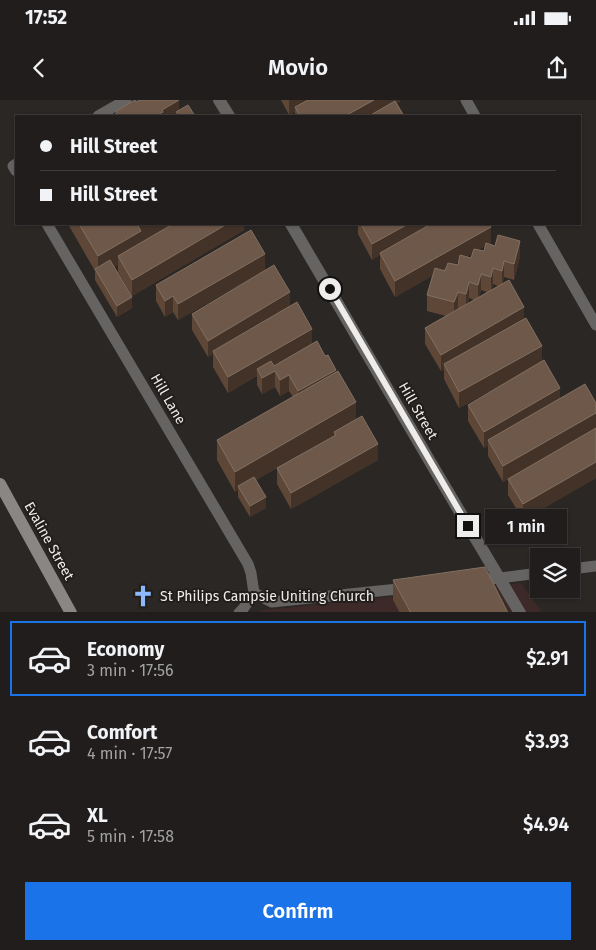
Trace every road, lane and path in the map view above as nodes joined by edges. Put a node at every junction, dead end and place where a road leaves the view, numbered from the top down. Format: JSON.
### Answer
{"nodes":[{"id":1,"x":126,"y":100,"type":"edge"},
{"id":2,"x":220,"y":100,"type":"edge"},
{"id":3,"x":466,"y":100,"type":"edge"},
{"id":4,"x":100,"y":115,"type":"edge"},
{"id":5,"x":228,"y":115,"type":"edge"},
{"id":6,"x":474,"y":115,"type":"edge"},
{"id":7,"x":48,"y":225,"type":"edge"},
{"id":8,"x":293,"y":225,"type":"edge"},
{"id":9,"x":539,"y":225,"type":"edge"},
{"id":10,"x":596,"y":324,"type":"edge"},
{"id":11,"x":0,"y":484,"type":"edge"},
{"id":12,"x":596,"y":566,"type":"edge"},
{"id":13,"x":580,"y":568,"type":"edge"},
{"id":14,"x":530,"y":574,"type":"edge"},
{"id":15,"x":499,"y":578,"type":"junction"},
{"id":16,"x":470,"y":582,"type":"edge"},
{"id":17,"x":420,"y":586,"type":"edge"},
{"id":18,"x":254,"y":593,"type":"junction"},
{"id":19,"x":71,"y":612,"type":"edge"},
{"id":20,"x":239,"y":612,"type":"edge"},
{"id":21,"x":520,"y":612,"type":"edge"}],
"edges":[{"from":1,"to":4,"type":"lane"},
{"from":2,"to":5,"type":"street"},
{"from":3,"to":6,"type":"lane"},
{"from":7,"to":18,"type":"lane","name":"Hill Lane"},
{"from":8,"to":15,"type":"street","name":"Hill Street"},
{"from":9,"to":10,"type":"lane"},
{"from":11,"to":19,"type":"street","name":"Evaline Street"},
{"from":12,"to":13,"type":"lane"},
{"from":14,"to":15,"type":"lane"},
{"from":15,"to":16,"type":"lane"},
{"from":15,"to":21,"type":"street","name":"Hill Street"},
{"from":17,"to":18,"type":"lane"},
{"from":18,"to":20,"type":"lane"}]}
